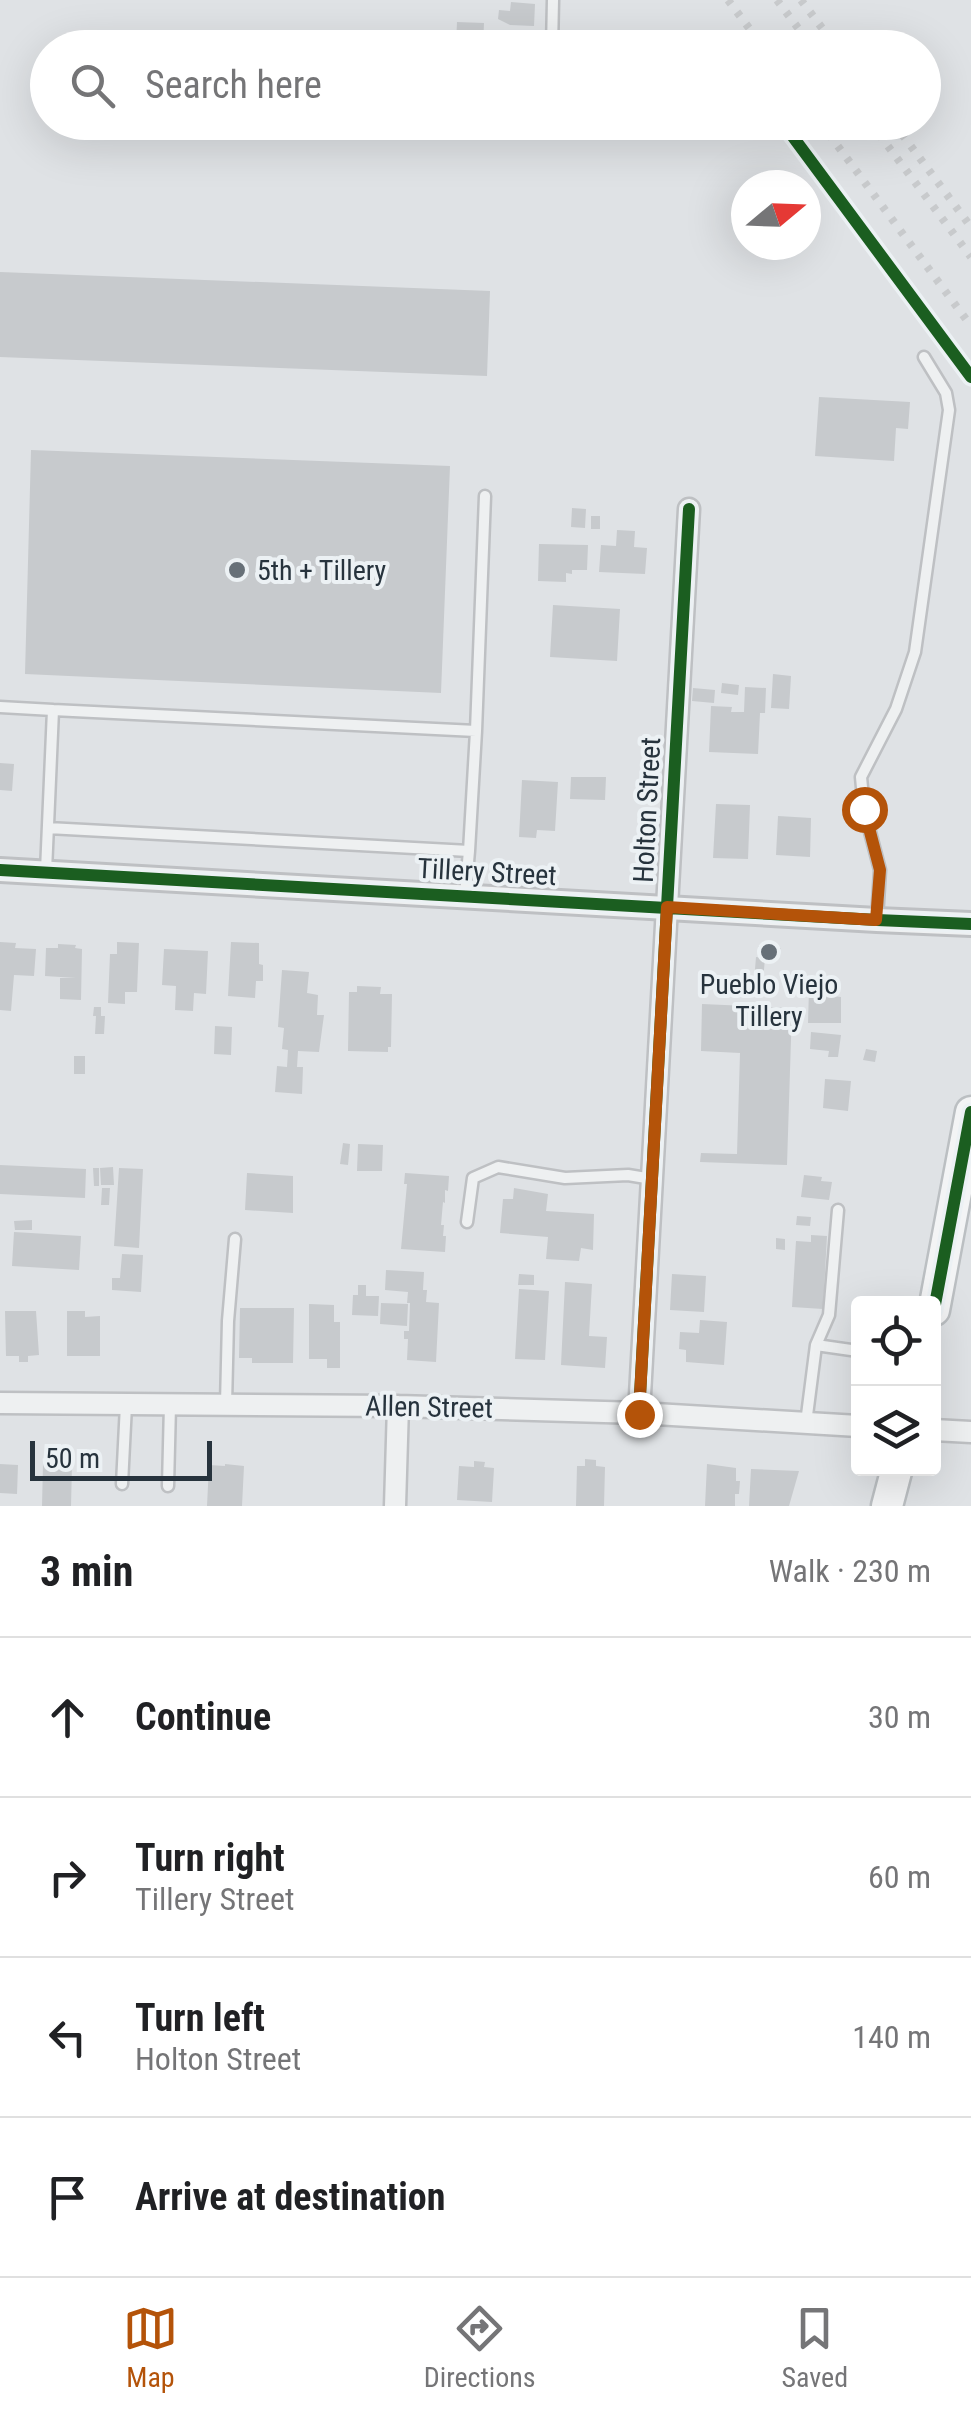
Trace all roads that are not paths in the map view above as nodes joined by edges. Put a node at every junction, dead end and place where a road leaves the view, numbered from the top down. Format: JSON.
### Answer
{"nodes":[{"id":1,"x":553,"y":0,"type":"edge"},
{"id":2,"x":552,"y":30,"type":"edge"},
{"id":3,"x":924,"y":357,"type":"dead end"},
{"id":4,"x":485,"y":496,"type":"dead end"},
{"id":5,"x":689,"y":509,"type":"dead end"},
{"id":6,"x":0,"y":707,"type":"edge"},
{"id":7,"x":53,"y":710,"type":"junction"},
{"id":8,"x":476,"y":731,"type":"junction"},
{"id":9,"x":48,"y":828,"type":"junction"},
{"id":10,"x":469,"y":851,"type":"junction"},
{"id":11,"x":0,"y":870,"type":"edge"},
{"id":12,"x":46,"y":872,"type":"junction"},
{"id":13,"x":465,"y":896,"type":"junction"},
{"id":14,"x":667,"y":907,"type":"junction"},
{"id":15,"x":876,"y":920,"type":"junction"},
{"id":16,"x":971,"y":924,"type":"edge"},
{"id":17,"x":971,"y":1112,"type":"edge"},
{"id":18,"x":652,"y":1178,"type":"junction"},
{"id":19,"x":838,"y":1210,"type":"dead end"},
{"id":20,"x":467,"y":1222,"type":"dead end"},
{"id":21,"x":235,"y":1239,"type":"dead end"},
{"id":22,"x":937,"y":1296,"type":"edge"},
{"id":23,"x":816,"y":1345,"type":"junction"},
{"id":24,"x":851,"y":1350,"type":"edge"},
{"id":25,"x":0,"y":1402,"type":"edge"},
{"id":26,"x":126,"y":1404,"type":"junction"},
{"id":27,"x":170,"y":1404,"type":"junction"},
{"id":28,"x":226,"y":1404,"type":"junction"},
{"id":29,"x":398,"y":1406,"type":"junction"},
{"id":30,"x":639,"y":1414,"type":"junction"},
{"id":31,"x":806,"y":1424,"type":"junction"},
{"id":32,"x":851,"y":1426,"type":"edge"},
{"id":33,"x":941,"y":1430,"type":"edge"},
{"id":34,"x":971,"y":1432,"type":"edge"},
{"id":35,"x":895,"y":1476,"type":"edge"},
{"id":36,"x":122,"y":1484,"type":"dead end"},
{"id":37,"x":168,"y":1486,"type":"dead end"},
{"id":38,"x":395,"y":1506,"type":"edge"},
{"id":39,"x":887,"y":1506,"type":"edge"}],
"edges":[{"from":1,"to":2,"type":"lane"},
{"from":3,"to":15,"type":"lane"},
{"from":4,"to":8,"type":"lane"},
{"from":5,"to":14,"type":"street","name":"Holton Street"},
{"from":6,"to":7,"type":"lane"},
{"from":7,"to":8,"type":"lane"},
{"from":7,"to":9,"type":"lane"},
{"from":8,"to":10,"type":"lane"},
{"from":9,"to":10,"type":"lane"},
{"from":9,"to":12,"type":"lane"},
{"from":10,"to":13,"type":"lane"},
{"from":11,"to":12,"type":"street","name":"Tillery Street"},
{"from":12,"to":13,"type":"street","name":"Tillery Street"},
{"from":13,"to":14,"type":"street","name":"Tillery Street"},
{"from":14,"to":15,"type":"street","name":"Tillery Street"},
{"from":14,"to":18,"type":"street","name":"Holton Street"},
{"from":15,"to":16,"type":"street","name":"Tillery Street"},
{"from":17,"to":22,"type":"main road"},
{"from":18,"to":20,"type":"lane"},
{"from":18,"to":30,"type":"street","name":"Holton Street"},
{"from":19,"to":23,"type":"lane"},
{"from":21,"to":28,"type":"lane"},
{"from":23,"to":24,"type":"lane"},
{"from":23,"to":31,"type":"lane"},
{"from":25,"to":26,"type":"street","name":"Allen Street"},
{"from":26,"to":27,"type":"street","name":"Allen Street"},
{"from":26,"to":36,"type":"lane"},
{"from":27,"to":28,"type":"street","name":"Allen Street"},
{"from":27,"to":37,"type":"lane"},
{"from":28,"to":29,"type":"street","name":"Allen Street"},
{"from":29,"to":30,"type":"street","name":"Allen Street"},
{"from":29,"to":38,"type":"street"},
{"from":30,"to":31,"type":"street","name":"Allen Street"},
{"from":31,"to":32,"type":"street","name":"Allen Street"},
{"from":33,"to":34,"type":"street"},
{"from":35,"to":39,"type":"main road"}]}
